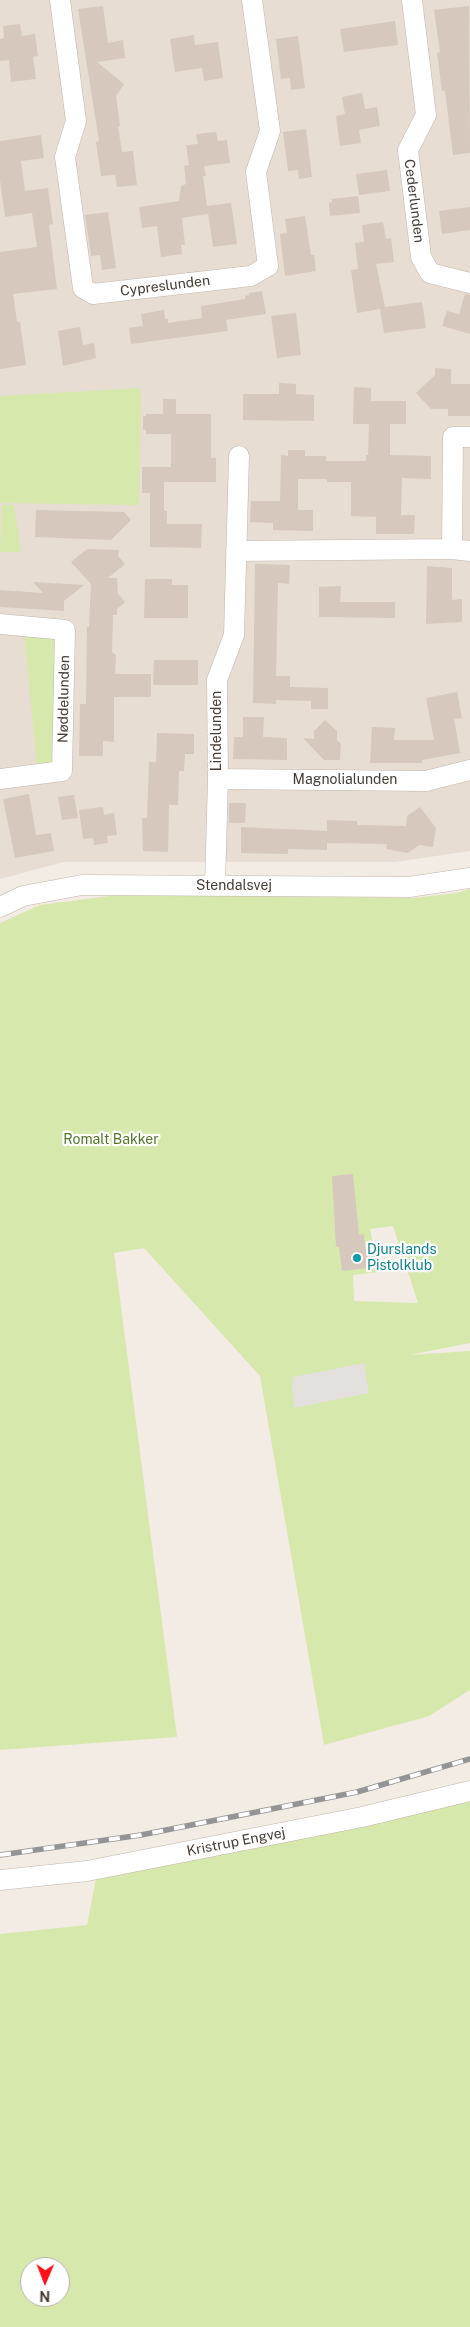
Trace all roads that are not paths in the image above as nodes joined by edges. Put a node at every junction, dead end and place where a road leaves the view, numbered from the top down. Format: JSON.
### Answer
{"nodes":[{"id":1,"x":60,"y":0,"type":"edge"},
{"id":2,"x":252,"y":0,"type":"edge"},
{"id":3,"x":412,"y":0,"type":"edge"},
{"id":4,"x":470,"y":284,"type":"edge"},
{"id":5,"x":470,"y":437,"type":"edge"},
{"id":6,"x":239,"y":456,"type":"dead end"},
{"id":7,"x":236,"y":550,"type":"junction"},
{"id":8,"x":461,"y":550,"type":"edge"},
{"id":9,"x":0,"y":624,"type":"edge"},
{"id":10,"x":470,"y":770,"type":"edge"},
{"id":11,"x":0,"y":779,"type":"edge"},
{"id":12,"x":218,"y":779,"type":"junction"},
{"id":13,"x":470,"y":878,"type":"edge"},
{"id":14,"x":215,"y":885,"type":"junction"},
{"id":15,"x":0,"y":907,"type":"edge"},
{"id":16,"x":470,"y":1791,"type":"edge"},
{"id":17,"x":0,"y":1880,"type":"edge"}],
"edges":[{"from":1,"to":2,"type":"street","name":"Cypreslunden"},
{"from":3,"to":4,"type":"street","name":"Cederlunden"},
{"from":5,"to":8,"type":"street"},
{"from":6,"to":7,"type":"street","name":"Lindelunden"},
{"from":7,"to":8,"type":"street"},
{"from":7,"to":12,"type":"street","name":"Lindelunden"},
{"from":9,"to":11,"type":"street","name":"Nøddelunden"},
{"from":10,"to":12,"type":"street","name":"Magnolialunden"},
{"from":12,"to":14,"type":"street","name":"Lindelunden"},
{"from":13,"to":14,"type":"street","name":"Stendalsvej"},
{"from":14,"to":15,"type":"street","name":"Stendalsvej"},
{"from":16,"to":17,"type":"street","name":"Kristrup Engvej"}]}
